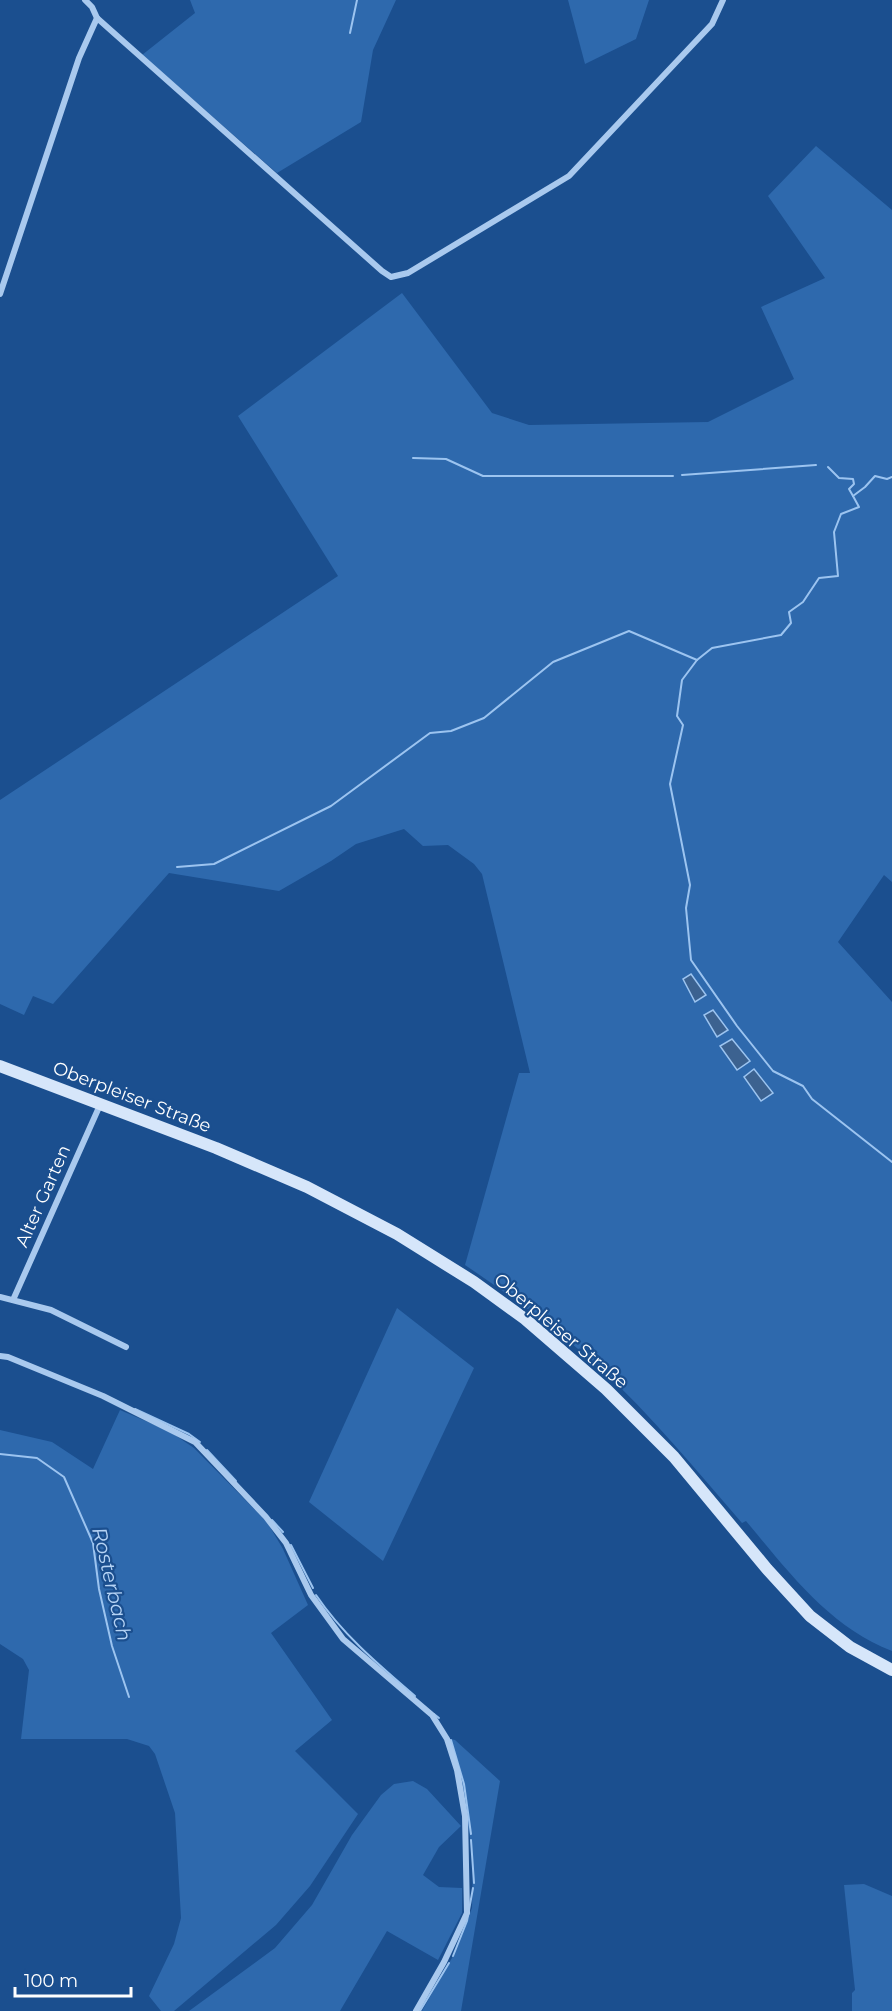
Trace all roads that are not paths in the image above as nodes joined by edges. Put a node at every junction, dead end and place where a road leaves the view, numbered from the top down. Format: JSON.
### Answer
{"nodes":[{"id":1,"x":85,"y":0,"type":"edge"},
{"id":2,"x":723,"y":0,"type":"edge"},
{"id":3,"x":97,"y":18,"type":"junction"},
{"id":4,"x":0,"y":294,"type":"edge"},
{"id":5,"x":0,"y":1066,"type":"edge"},
{"id":6,"x":100,"y":1105,"type":"junction"},
{"id":7,"x":0,"y":1297,"type":"edge"},
{"id":8,"x":13,"y":1300,"type":"junction"},
{"id":9,"x":126,"y":1347,"type":"dead end"},
{"id":10,"x":0,"y":1356,"type":"edge"},
{"id":11,"x":892,"y":1670,"type":"edge"},
{"id":12,"x":416,"y":2011,"type":"edge"}],
"edges":[{"from":1,"to":3,"type":"street"},
{"from":2,"to":3,"type":"street"},
{"from":3,"to":4,"type":"street"},
{"from":5,"to":6,"type":"main road","name":"Oberpleiser Straße"},
{"from":6,"to":8,"type":"street","name":"Alter Garten"},
{"from":6,"to":11,"type":"main road","name":"Oberpleiser Straße"},
{"from":7,"to":8,"type":"street"},
{"from":8,"to":9,"type":"street"},
{"from":10,"to":12,"type":"street"}]}
